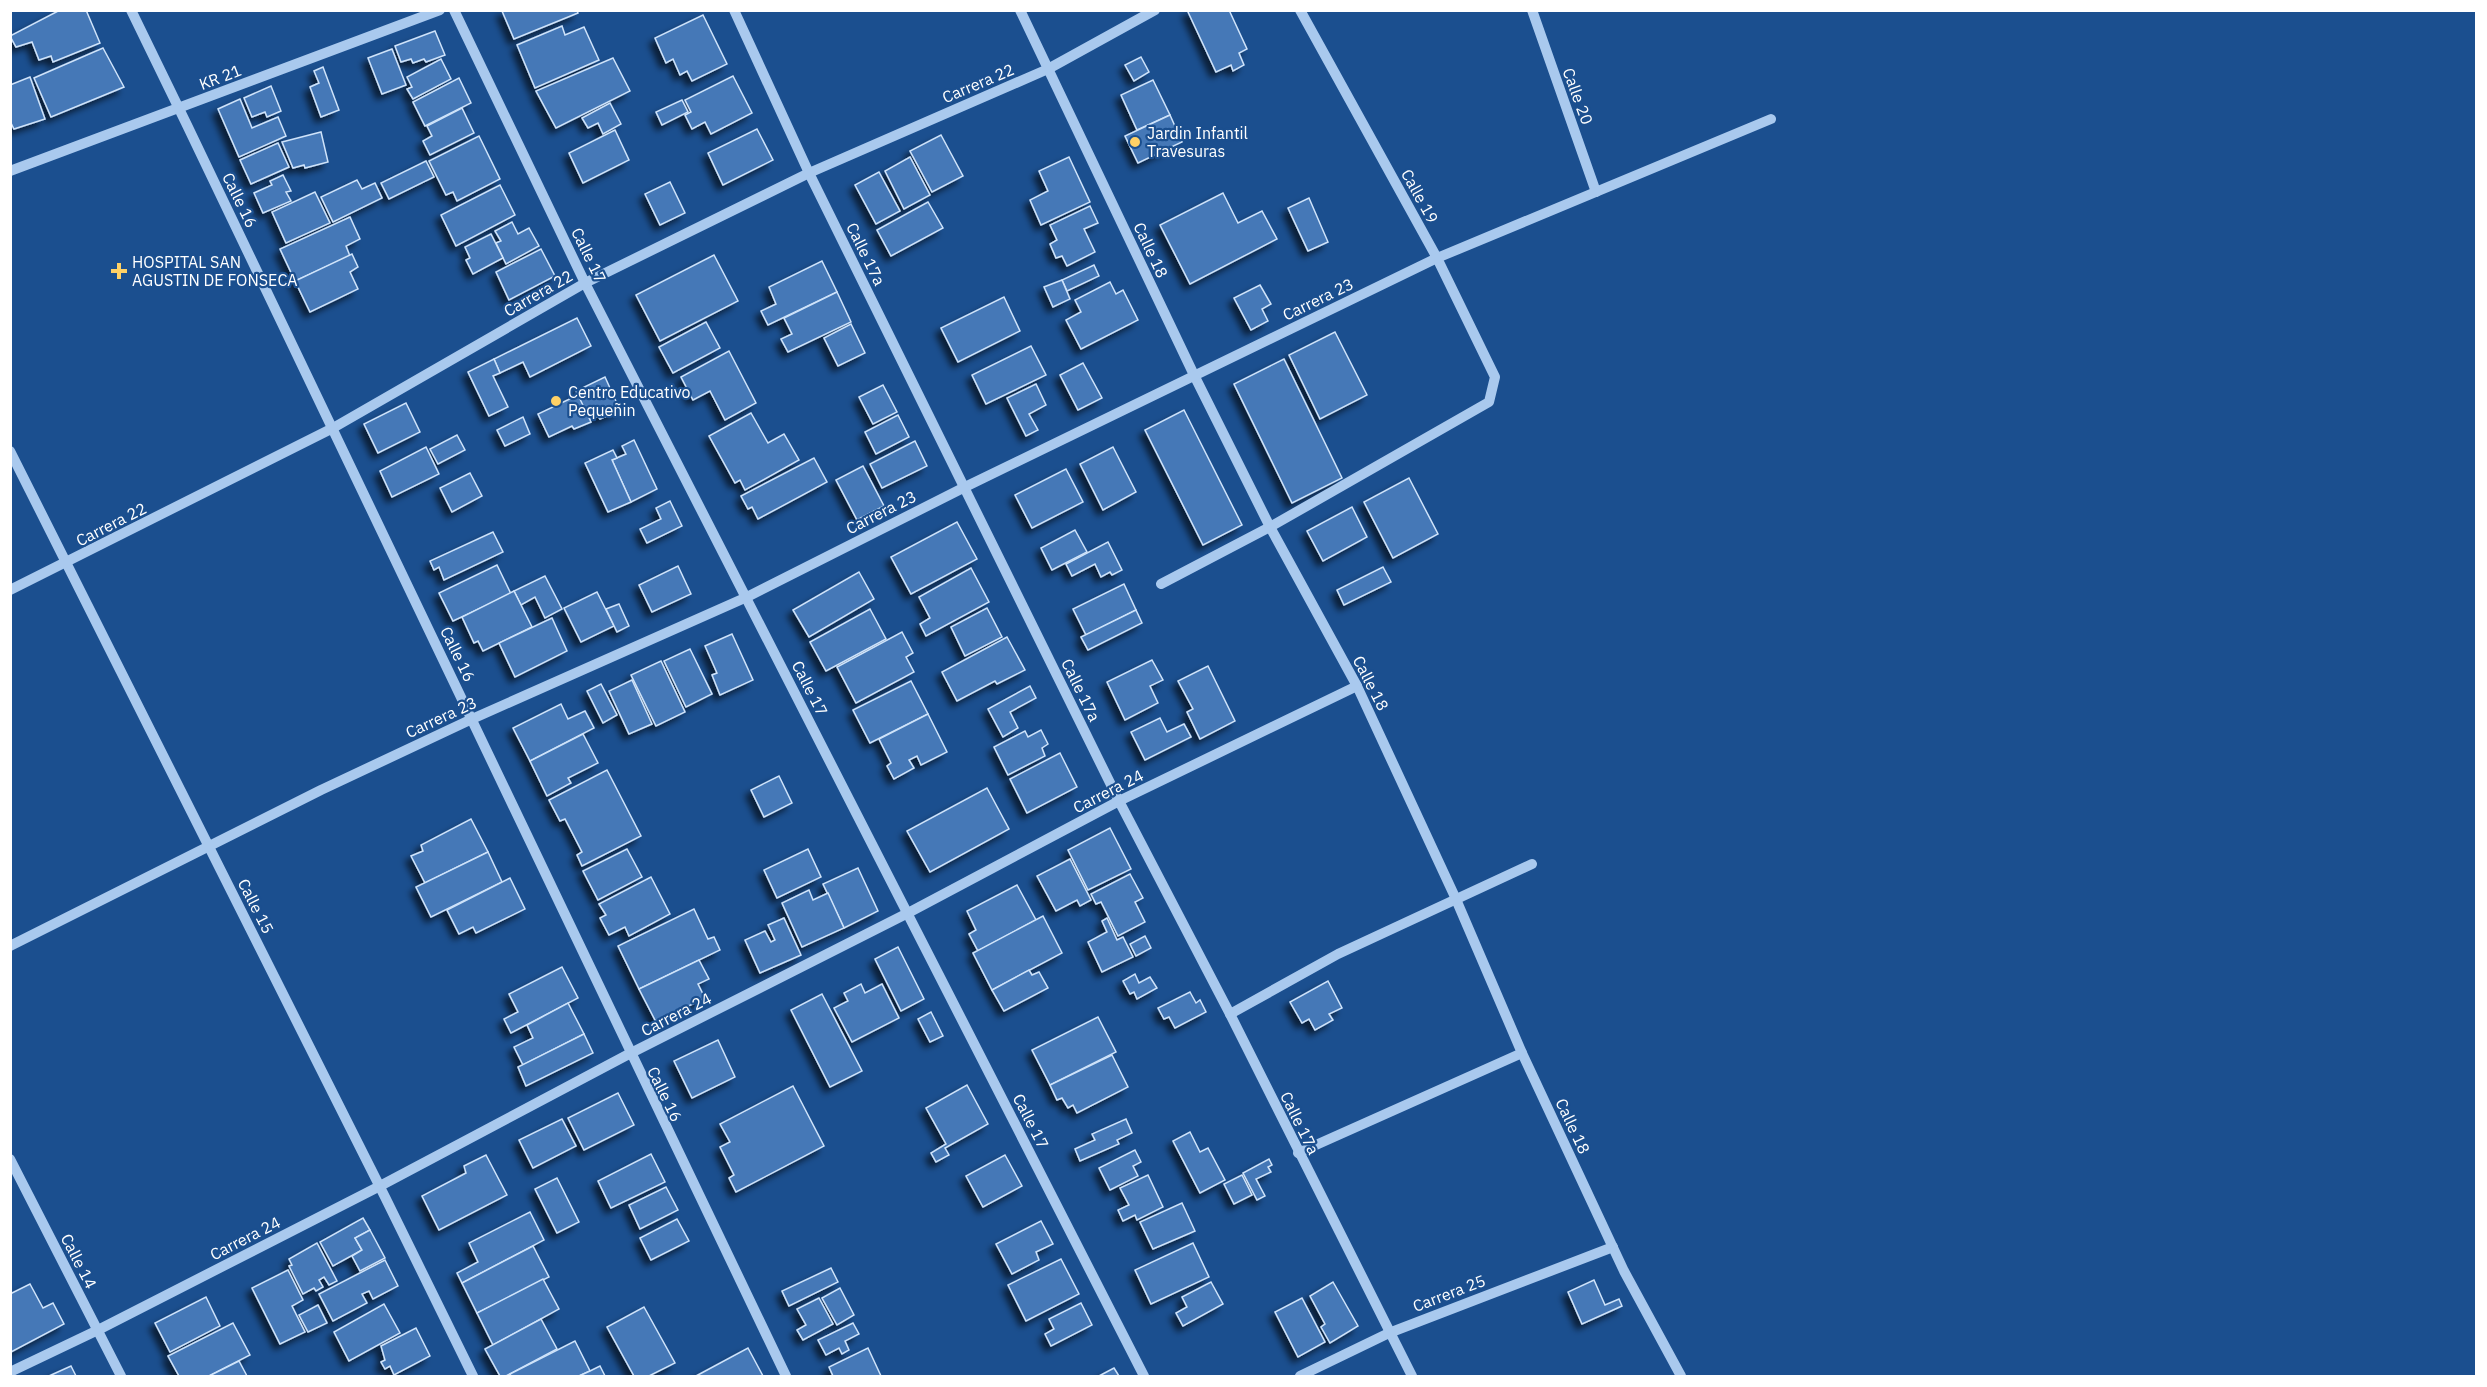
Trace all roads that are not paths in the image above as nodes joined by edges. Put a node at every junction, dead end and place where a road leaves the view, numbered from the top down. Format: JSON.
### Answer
{"nodes":[{"id":1,"x":131,"y":10,"type":"edge"},
{"id":2,"x":440,"y":10,"type":"edge"},
{"id":3,"x":454,"y":10,"type":"edge"},
{"id":4,"x":734,"y":10,"type":"edge"},
{"id":5,"x":1020,"y":10,"type":"edge"},
{"id":6,"x":1155,"y":10,"type":"edge"},
{"id":7,"x":1300,"y":10,"type":"edge"},
{"id":8,"x":1532,"y":10,"type":"edge"},
{"id":9,"x":1048,"y":69,"type":"junction"},
{"id":10,"x":179,"y":108,"type":"junction"},
{"id":11,"x":1771,"y":119,"type":"dead end"},
{"id":12,"x":10,"y":171,"type":"edge"},
{"id":13,"x":809,"y":173,"type":"junction"},
{"id":14,"x":1596,"y":192,"type":"junction"},
{"id":15,"x":1437,"y":258,"type":"junction"},
{"id":16,"x":585,"y":283,"type":"junction"},
{"id":17,"x":1194,"y":375,"type":"junction"},
{"id":18,"x":333,"y":428,"type":"junction"},
{"id":19,"x":10,"y":451,"type":"edge"},
{"id":20,"x":964,"y":486,"type":"junction"},
{"id":21,"x":1270,"y":527,"type":"junction"},
{"id":22,"x":68,"y":563,"type":"junction"},
{"id":23,"x":1161,"y":584,"type":"dead end"},
{"id":24,"x":10,"y":590,"type":"edge"},
{"id":25,"x":747,"y":597,"type":"junction"},
{"id":26,"x":1357,"y":686,"type":"junction"},
{"id":27,"x":472,"y":719,"type":"junction"},
{"id":28,"x":1119,"y":801,"type":"junction"},
{"id":29,"x":209,"y":847,"type":"junction"},
{"id":30,"x":1532,"y":864,"type":"dead end"},
{"id":31,"x":1455,"y":897,"type":"junction"},
{"id":32,"x":908,"y":913,"type":"junction"},
{"id":33,"x":10,"y":945,"type":"edge"},
{"id":34,"x":1230,"y":1014,"type":"junction"},
{"id":35,"x":1522,"y":1053,"type":"junction"},
{"id":36,"x":629,"y":1054,"type":"junction"},
{"id":37,"x":1298,"y":1153,"type":"junction"},
{"id":38,"x":10,"y":1159,"type":"edge"},
{"id":39,"x":380,"y":1186,"type":"junction"},
{"id":40,"x":1614,"y":1247,"type":"junction"},
{"id":41,"x":98,"y":1330,"type":"junction"},
{"id":42,"x":1389,"y":1333,"type":"junction"},
{"id":43,"x":10,"y":1372,"type":"edge"},
{"id":44,"x":121,"y":1377,"type":"edge"},
{"id":45,"x":473,"y":1377,"type":"edge"},
{"id":46,"x":786,"y":1377,"type":"edge"},
{"id":47,"x":1144,"y":1377,"type":"edge"},
{"id":48,"x":1300,"y":1377,"type":"edge"},
{"id":49,"x":1412,"y":1377,"type":"edge"},
{"id":50,"x":1681,"y":1377,"type":"edge"}],
"edges":[{"from":1,"to":10,"type":"street","name":"Calle 16"},
{"from":2,"to":10,"type":"street","name":"KR 21"},
{"from":3,"to":16,"type":"street","name":"Calle 17"},
{"from":4,"to":13,"type":"street","name":"Calle 17a"},
{"from":5,"to":9,"type":"street","name":"Calle 18"},
{"from":6,"to":9,"type":"street","name":"Carrera 22"},
{"from":7,"to":15,"type":"street","name":"Calle 19"},
{"from":8,"to":14,"type":"street","name":"Calle 20"},
{"from":9,"to":13,"type":"street","name":"Carrera 22"},
{"from":9,"to":17,"type":"street","name":"Calle 18"},
{"from":10,"to":12,"type":"street","name":"KR 21"},
{"from":10,"to":18,"type":"street","name":"Calle 16"},
{"from":11,"to":14,"type":"street","name":"Carrera 23"},
{"from":13,"to":16,"type":"street","name":"Carrera 22"},
{"from":13,"to":20,"type":"street","name":"Calle 17a"},
{"from":14,"to":15,"type":"street","name":"Carrera 23"},
{"from":15,"to":17,"type":"street","name":"Carrera 23"},
{"from":15,"to":21,"type":"street","name":"Calle 19"},
{"from":16,"to":18,"type":"street","name":"Carrera 22"},
{"from":16,"to":25,"type":"street","name":"Calle 17"},
{"from":17,"to":20,"type":"street","name":"Carrera 23"},
{"from":17,"to":21,"type":"street","name":"Calle 18"},
{"from":18,"to":22,"type":"street","name":"Carrera 22"},
{"from":18,"to":27,"type":"street","name":"Calle 16"},
{"from":19,"to":22,"type":"street","name":"Calle 15"},
{"from":20,"to":25,"type":"street","name":"Carrera 23"},
{"from":20,"to":28,"type":"street","name":"Calle 17a"},
{"from":21,"to":23,"type":"street"},
{"from":21,"to":26,"type":"street","name":"Calle 18"},
{"from":22,"to":24,"type":"street","name":"Carrera 22"},
{"from":22,"to":29,"type":"street","name":"Calle 15"},
{"from":25,"to":27,"type":"street","name":"Carrera 23"},
{"from":25,"to":32,"type":"street","name":"Calle 17"},
{"from":26,"to":28,"type":"street","name":"Carrera 24"},
{"from":26,"to":31,"type":"street","name":"Calle 18"},
{"from":27,"to":29,"type":"street","name":"Carrera 23"},
{"from":27,"to":36,"type":"street","name":"Calle 16"},
{"from":28,"to":32,"type":"street","name":"Carrera 24"},
{"from":28,"to":34,"type":"street","name":"Calle 17a"},
{"from":29,"to":33,"type":"street","name":"Carrera 23"},
{"from":29,"to":39,"type":"street","name":"Calle 15"},
{"from":30,"to":31,"type":"street"},
{"from":31,"to":34,"type":"street"},
{"from":31,"to":35,"type":"street","name":"Calle 18"},
{"from":32,"to":36,"type":"street","name":"Carrera 24"},
{"from":32,"to":47,"type":"street","name":"Calle 17"},
{"from":34,"to":37,"type":"street","name":"Calle 17a"},
{"from":35,"to":37,"type":"street"},
{"from":35,"to":40,"type":"street","name":"Calle 18"},
{"from":36,"to":39,"type":"street","name":"Carrera 24"},
{"from":36,"to":46,"type":"street","name":"Calle 16"},
{"from":37,"to":42,"type":"street","name":"Calle 17a"},
{"from":38,"to":41,"type":"street","name":"Calle 14"},
{"from":39,"to":41,"type":"street","name":"Carrera 24"},
{"from":39,"to":45,"type":"street","name":"Calle 15"},
{"from":40,"to":42,"type":"street","name":"Carrera 25"},
{"from":40,"to":50,"type":"street","name":"Calle 18"},
{"from":41,"to":43,"type":"street","name":"Carrera 24"},
{"from":41,"to":44,"type":"street","name":"Calle 14"},
{"from":42,"to":48,"type":"street","name":"Carrera 25"},
{"from":42,"to":49,"type":"street","name":"Calle 17a"}]}
